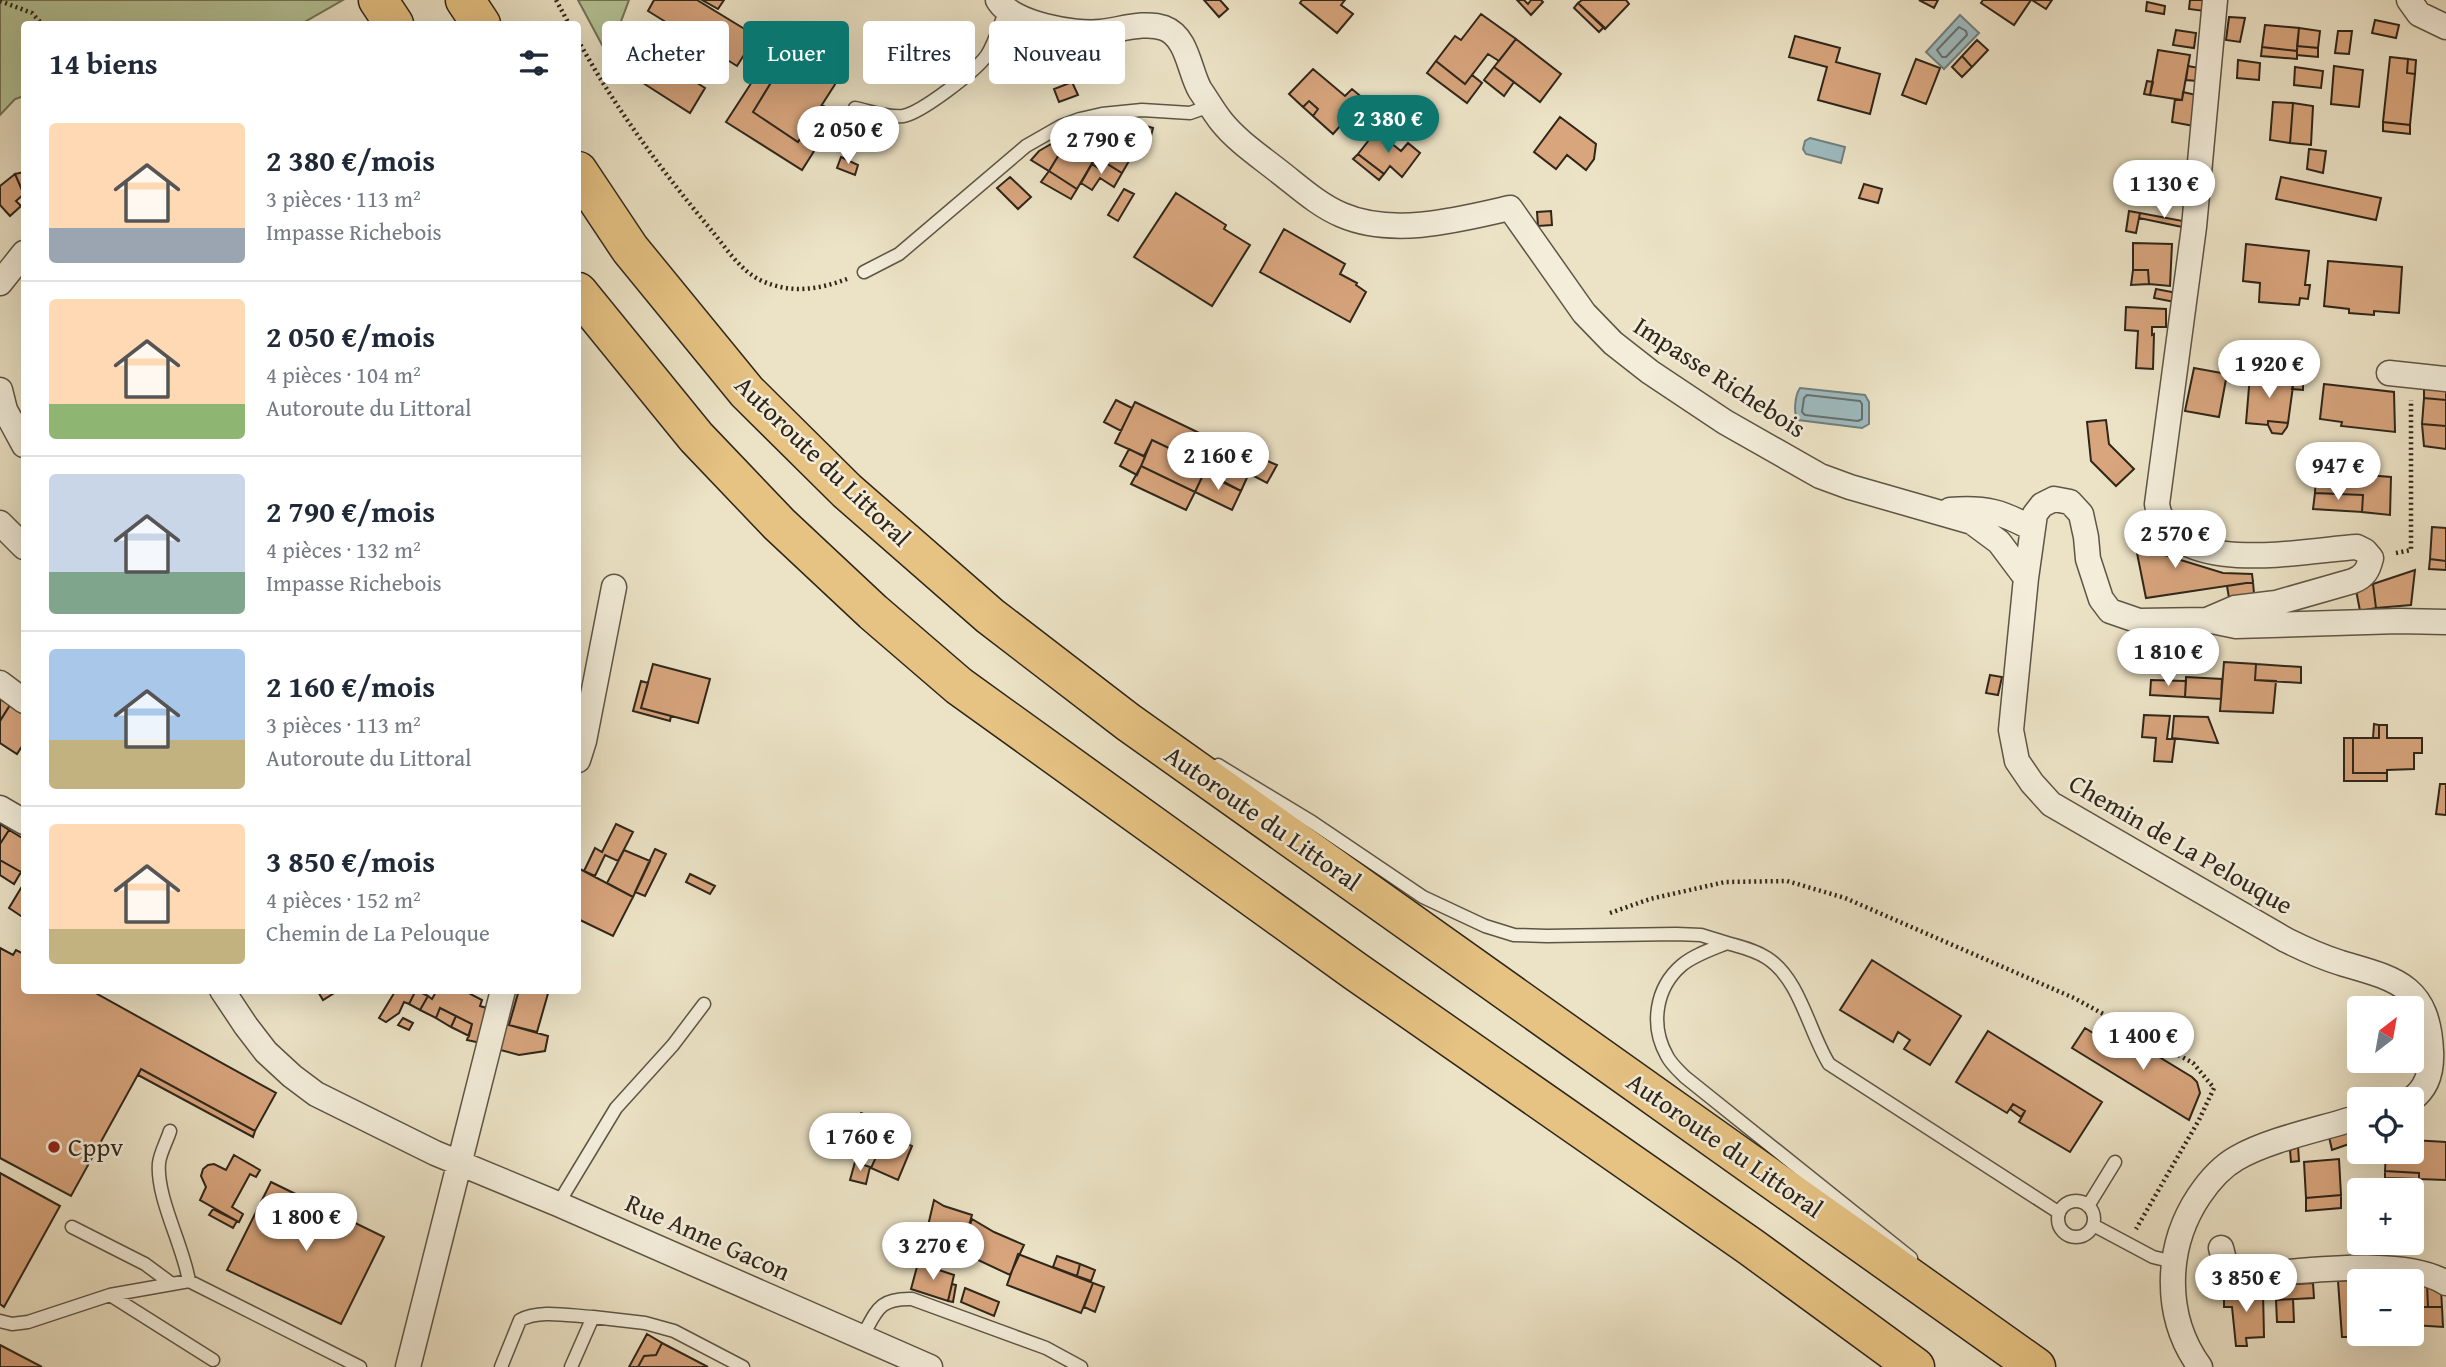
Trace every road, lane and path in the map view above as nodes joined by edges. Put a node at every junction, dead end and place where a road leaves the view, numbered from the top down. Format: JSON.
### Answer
{"nodes":[{"id":1,"x":378,"y":0,"type":"edge"},
{"id":2,"x":465,"y":0,"type":"edge"},
{"id":3,"x":556,"y":0,"type":"edge"},
{"id":4,"x":2215,"y":0,"type":"edge"},
{"id":5,"x":2409,"y":0,"type":"edge"},
{"id":6,"x":0,"y":1,"type":"edge"},
{"id":7,"x":1002,"y":5,"type":"edge"},
{"id":8,"x":39,"y":21,"type":"edge"},
{"id":9,"x":392,"y":21,"type":"edge"},
{"id":10,"x":479,"y":21,"type":"edge"},
{"id":11,"x":567,"y":21,"type":"edge"},
{"id":12,"x":2446,"y":27,"type":"edge"},
{"id":13,"x":581,"y":46,"type":"edge"},
{"id":14,"x":1210,"y":106,"type":"junction"},
{"id":15,"x":855,"y":108,"type":"dead end"},
{"id":16,"x":581,"y":176,"type":"edge"},
{"id":17,"x":21,"y":257,"type":"edge"},
{"id":18,"x":864,"y":272,"type":"joint"},
{"id":19,"x":0,"y":283,"type":"edge"},
{"id":20,"x":581,"y":296,"type":"edge"},
{"id":21,"x":2400,"y":374,"type":"joint"},
{"id":22,"x":2446,"y":379,"type":"edge"},
{"id":23,"x":0,"y":390,"type":"edge"},
{"id":24,"x":21,"y":439,"type":"edge"},
{"id":25,"x":1936,"y":511,"type":"junction"},
{"id":26,"x":0,"y":523,"type":"edge"},
{"id":27,"x":2033,"y":529,"type":"junction"},
{"id":28,"x":21,"y":544,"type":"edge"},
{"id":29,"x":2411,"y":550,"type":"dead end"},
{"id":30,"x":2026,"y":578,"type":"junction"},
{"id":31,"x":614,"y":587,"type":"dead end"},
{"id":32,"x":2207,"y":620,"type":"junction"},
{"id":33,"x":2446,"y":622,"type":"edge"},
{"id":34,"x":0,"y":683,"type":"edge"},
{"id":35,"x":21,"y":699,"type":"edge"},
{"id":36,"x":1128,"y":722,"type":"junction"},
{"id":37,"x":581,"y":741,"type":"edge"},
{"id":38,"x":0,"y":808,"type":"edge"},
{"id":39,"x":21,"y":820,"type":"edge"},
{"id":40,"x":1609,"y":913,"type":"dead end"},
{"id":41,"x":1727,"y":943,"type":"junction"},
{"id":42,"x":225,"y":994,"type":"edge"},
{"id":43,"x":502,"y":994,"type":"edge"},
{"id":44,"x":704,"y":1004,"type":"dead end"},
{"id":45,"x":2438,"y":1039,"type":"edge"},
{"id":46,"x":2423,"y":1087,"type":"edge"},
{"id":47,"x":2347,"y":1122,"type":"edge"},
{"id":48,"x":170,"y":1131,"type":"dead end"},
{"id":49,"x":2115,"y":1163,"type":"dead end"},
{"id":50,"x":460,"y":1164,"type":"junction"},
{"id":51,"x":558,"y":1204,"type":"junction"},
{"id":52,"x":2088,"y":1206,"type":"junction"},
{"id":53,"x":2058,"y":1212,"type":"junction"},
{"id":54,"x":2093,"y":1225,"type":"junction"},
{"id":55,"x":72,"y":1227,"type":"dead end"},
{"id":56,"x":2128,"y":1244,"type":"junction"},
{"id":57,"x":2221,"y":1248,"type":"dead end"},
{"id":58,"x":2174,"y":1262,"type":"junction"},
{"id":59,"x":1919,"y":1265,"type":"dead end"},
{"id":60,"x":1930,"y":1275,"type":"dead end"},
{"id":61,"x":189,"y":1281,"type":"junction"},
{"id":62,"x":2446,"y":1283,"type":"edge"},
{"id":63,"x":172,"y":1284,"type":"junction"},
{"id":64,"x":110,"y":1295,"type":"junction"},
{"id":65,"x":593,"y":1317,"type":"junction"},
{"id":66,"x":0,"y":1321,"type":"edge"},
{"id":67,"x":1990,"y":1333,"type":"junction"},
{"id":68,"x":862,"y":1337,"type":"junction"},
{"id":69,"x":213,"y":1360,"type":"dead end"},
{"id":70,"x":360,"y":1367,"type":"edge"},
{"id":71,"x":408,"y":1367,"type":"edge"},
{"id":72,"x":501,"y":1367,"type":"edge"},
{"id":73,"x":571,"y":1367,"type":"edge"},
{"id":74,"x":743,"y":1367,"type":"edge"},
{"id":75,"x":930,"y":1367,"type":"edge"},
{"id":76,"x":1081,"y":1367,"type":"edge"},
{"id":77,"x":1915,"y":1367,"type":"edge"},
{"id":78,"x":2036,"y":1367,"type":"edge"},
{"id":79,"x":2200,"y":1367,"type":"edge"}],
"edges":[{"from":1,"to":9,"type":"highway"},
{"from":2,"to":10,"type":"highway"},
{"from":3,"to":11,"type":"path"},
{"from":4,"to":32,"type":"street"},
{"from":5,"to":12,"type":"street"},
{"from":6,"to":8,"type":"path"},
{"from":7,"to":14,"type":"street","name":"Impasse Richebois"},
{"from":7,"to":15,"type":"lane"},
{"from":13,"to":18,"type":"path"},
{"from":14,"to":18,"type":"lane"},
{"from":14,"to":25,"type":"street","name":"Impasse Richebois"},
{"from":16,"to":36,"type":"highway","name":"Autoroute du Littoral"},
{"from":17,"to":19,"type":"street"},
{"from":20,"to":77,"type":"highway"},
{"from":21,"to":22,"type":"street"},
{"from":21,"to":29,"type":"path"},
{"from":23,"to":24,"type":"street"},
{"from":25,"to":27,"type":"street","name":"Impasse Richebois"},
{"from":25,"to":30,"type":"street","name":"Impasse Richebois"},
{"from":26,"to":28,"type":"street"},
{"from":27,"to":30,"type":"street","name":"Chemin de La Pelouque"},
{"from":27,"to":32,"type":"street","name":"Chemin de La Pelouque"},
{"from":30,"to":45,"type":"street","name":"Chemin de La Pelouque"},
{"from":31,"to":37,"type":"street"},
{"from":32,"to":33,"type":"street"},
{"from":34,"to":35,"type":"street"},
{"from":36,"to":41,"type":"lane"},
{"from":36,"to":67,"type":"highway","name":"Autoroute du Littoral"},
{"from":38,"to":39,"type":"street"},
{"from":40,"to":56,"type":"path"},
{"from":41,"to":53,"type":"lane"},
{"from":41,"to":59,"type":"lane"},
{"from":42,"to":50,"type":"street","name":"Rue Anne Gacon"},
{"from":43,"to":50,"type":"street"},
{"from":44,"to":51,"type":"lane"},
{"from":45,"to":46,"type":"street","name":"Chemin de La Pelouque"},
{"from":47,"to":58,"type":"street"},
{"from":48,"to":61,"type":"lane"},
{"from":49,"to":52,"type":"lane"},
{"from":50,"to":51,"type":"street","name":"Rue Anne Gacon"},
{"from":50,"to":71,"type":"street"},
{"from":51,"to":68,"type":"street","name":"Rue Anne Gacon"},
{"from":52,"to":53,"type":"lane"},
{"from":52,"to":54,"type":"lane"},
{"from":53,"to":54,"type":"lane"},
{"from":54,"to":56,"type":"lane"},
{"from":55,"to":63,"type":"lane"},
{"from":56,"to":58,"type":"lane"},
{"from":57,"to":62,"type":"street"},
{"from":58,"to":79,"type":"street"},
{"from":60,"to":67,"type":"lane"},
{"from":61,"to":63,"type":"lane"},
{"from":61,"to":70,"type":"lane"},
{"from":63,"to":64,"type":"lane"},
{"from":64,"to":66,"type":"lane"},
{"from":64,"to":69,"type":"lane"},
{"from":65,"to":72,"type":"lane"},
{"from":65,"to":73,"type":"lane"},
{"from":65,"to":74,"type":"lane"},
{"from":67,"to":78,"type":"highway","name":"Autoroute du Littoral"},
{"from":68,"to":75,"type":"street","name":"Rue Anne Gacon"},
{"from":68,"to":76,"type":"lane"}]}
